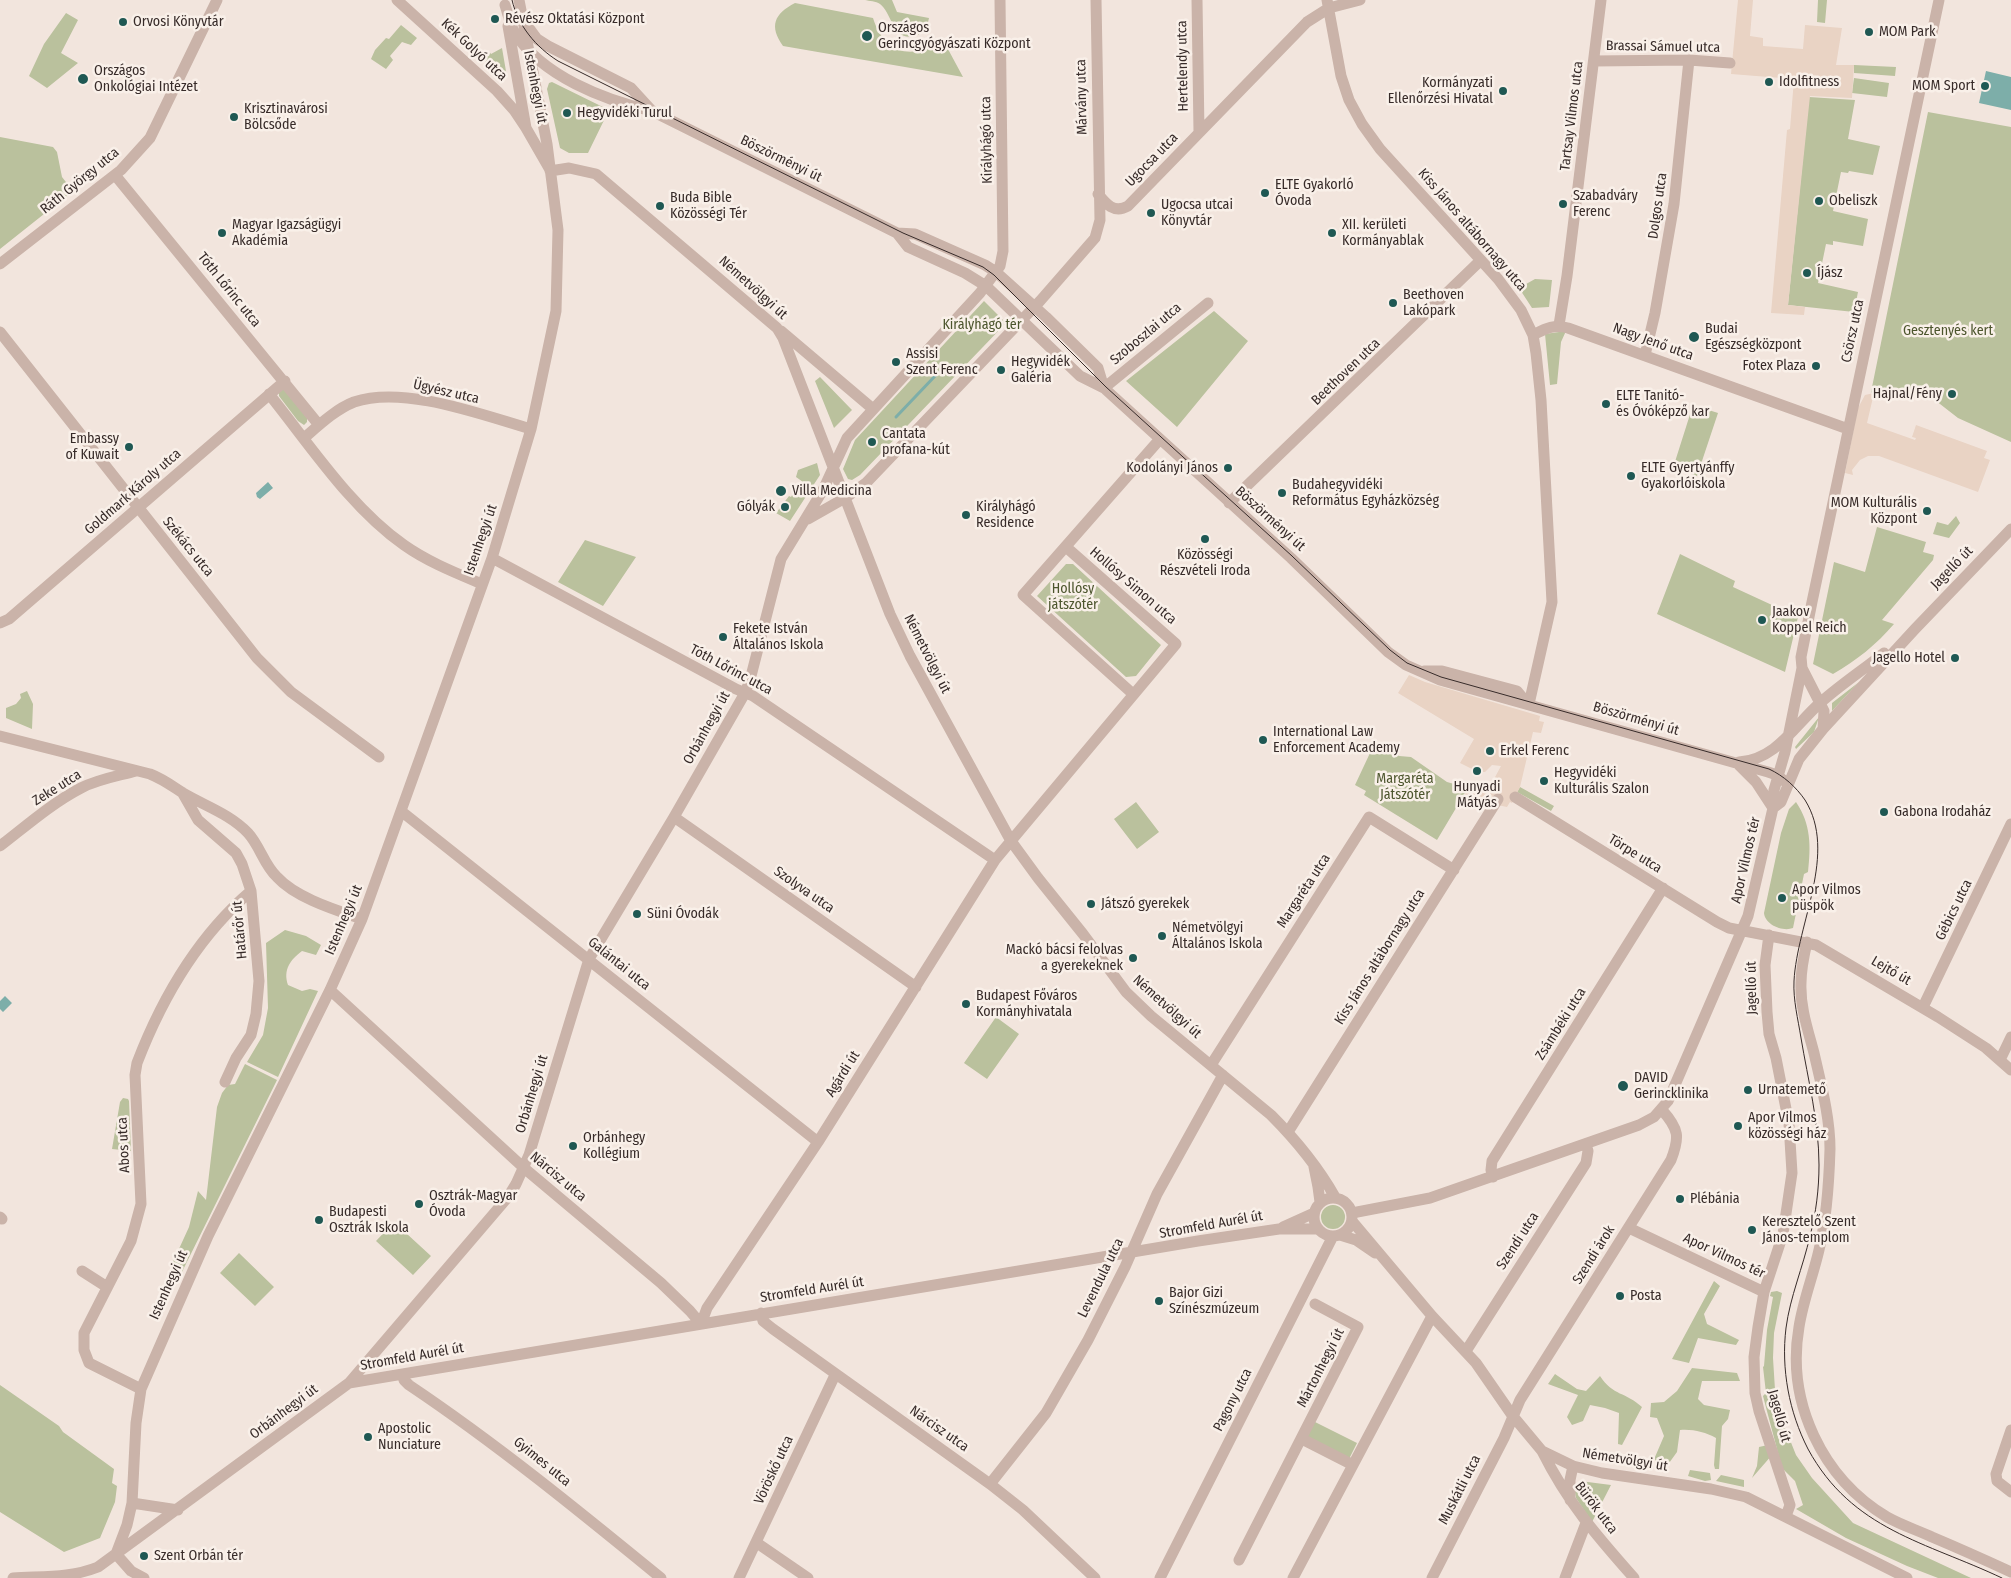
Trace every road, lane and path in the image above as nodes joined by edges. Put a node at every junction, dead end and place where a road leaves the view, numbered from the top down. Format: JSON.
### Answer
{"nodes":[{"id":1,"x":217,"y":0,"type":"edge"},
{"id":2,"x":397,"y":0,"type":"edge"},
{"id":3,"x":519,"y":0,"type":"edge"},
{"id":4,"x":1000,"y":0,"type":"edge"},
{"id":5,"x":1096,"y":0,"type":"edge"},
{"id":6,"x":1197,"y":0,"type":"edge"},
{"id":7,"x":1360,"y":0,"type":"edge"},
{"id":8,"x":1601,"y":0,"type":"edge"},
{"id":9,"x":1940,"y":0,"type":"edge"},
{"id":10,"x":504,"y":2,"type":"edge"},
{"id":11,"x":1328,"y":4,"type":"edge"},
{"id":12,"x":521,"y":13,"type":"junction"},
{"id":13,"x":530,"y":53,"type":"junction"},
{"id":14,"x":1689,"y":60,"type":"junction"},
{"id":15,"x":1594,"y":61,"type":"junction"},
{"id":16,"x":1730,"y":63,"type":"dead end"},
{"id":17,"x":552,"y":71,"type":"junction"},
{"id":18,"x":535,"y":82,"type":"junction"},
{"id":19,"x":652,"y":111,"type":"junction"},
{"id":20,"x":526,"y":128,"type":"junction"},
{"id":21,"x":1199,"y":132,"type":"junction"},
{"id":22,"x":550,"y":170,"type":"junction"},
{"id":23,"x":115,"y":175,"type":"junction"},
{"id":24,"x":1098,"y":194,"type":"junction"},
{"id":25,"x":897,"y":233,"type":"junction"},
{"id":26,"x":1482,"y":260,"type":"junction"},
{"id":27,"x":0,"y":264,"type":"edge"},
{"id":28,"x":992,"y":279,"type":"junction"},
{"id":29,"x":1208,"y":303,"type":"dead end"},
{"id":30,"x":1028,"y":314,"type":"junction"},
{"id":31,"x":1559,"y":325,"type":"junction"},
{"id":32,"x":777,"y":328,"type":"junction"},
{"id":33,"x":0,"y":332,"type":"edge"},
{"id":34,"x":1532,"y":335,"type":"junction"},
{"id":35,"x":1645,"y":355,"type":"junction"},
{"id":36,"x":285,"y":382,"type":"junction"},
{"id":37,"x":1104,"y":388,"type":"junction"},
{"id":38,"x":270,"y":394,"type":"junction"},
{"id":39,"x":873,"y":409,"type":"junction"},
{"id":40,"x":320,"y":425,"type":"junction"},
{"id":41,"x":531,"y":429,"type":"junction"},
{"id":42,"x":1848,"y":429,"type":"junction"},
{"id":43,"x":304,"y":438,"type":"junction"},
{"id":44,"x":1160,"y":439,"type":"junction"},
{"id":45,"x":834,"y":469,"type":"junction"},
{"id":46,"x":845,"y":498,"type":"junction"},
{"id":47,"x":1229,"y":503,"type":"junction"},
{"id":48,"x":138,"y":508,"type":"junction"},
{"id":49,"x":806,"y":520,"type":"junction"},
{"id":50,"x":2011,"y":529,"type":"edge"},
{"id":51,"x":1066,"y":547,"type":"junction"},
{"id":52,"x":492,"y":558,"type":"junction"},
{"id":53,"x":482,"y":584,"type":"junction"},
{"id":54,"x":0,"y":623,"type":"edge"},
{"id":55,"x":1915,"y":629,"type":"junction"},
{"id":56,"x":1802,"y":668,"type":"junction"},
{"id":57,"x":745,"y":692,"type":"junction"},
{"id":58,"x":1133,"y":694,"type":"junction"},
{"id":59,"x":1820,"y":702,"type":"junction"},
{"id":60,"x":1529,"y":704,"type":"junction"},
{"id":61,"x":1823,"y":729,"type":"junction"},
{"id":62,"x":0,"y":736,"type":"edge"},
{"id":63,"x":1786,"y":738,"type":"junction"},
{"id":64,"x":379,"y":756,"type":"dead end"},
{"id":65,"x":1735,"y":762,"type":"junction"},
{"id":66,"x":138,"y":771,"type":"junction"},
{"id":67,"x":1777,"y":775,"type":"junction"},
{"id":68,"x":1788,"y":784,"type":"junction"},
{"id":69,"x":182,"y":792,"type":"junction"},
{"id":70,"x":1514,"y":797,"type":"dead end"},
{"id":71,"x":1498,"y":798,"type":"dead end"},
{"id":72,"x":1774,"y":808,"type":"junction"},
{"id":73,"x":401,"y":811,"type":"junction"},
{"id":74,"x":674,"y":817,"type":"junction"},
{"id":75,"x":2011,"y":824,"type":"edge"},
{"id":76,"x":1011,"y":841,"type":"junction"},
{"id":77,"x":0,"y":846,"type":"edge"},
{"id":78,"x":995,"y":860,"type":"junction"},
{"id":79,"x":1454,"y":870,"type":"junction"},
{"id":80,"x":1663,"y":888,"type":"junction"},
{"id":81,"x":251,"y":891,"type":"junction"},
{"id":82,"x":362,"y":918,"type":"junction"},
{"id":83,"x":1743,"y":930,"type":"junction"},
{"id":84,"x":1769,"y":936,"type":"junction"},
{"id":85,"x":1807,"y":942,"type":"junction"},
{"id":86,"x":589,"y":959,"type":"junction"},
{"id":87,"x":916,"y":987,"type":"junction"},
{"id":88,"x":330,"y":990,"type":"junction"},
{"id":89,"x":1923,"y":1007,"type":"junction"},
{"id":90,"x":2011,"y":1037,"type":"edge"},
{"id":91,"x":1770,"y":1041,"type":"joint"},
{"id":92,"x":2000,"y":1060,"type":"junction"},
{"id":93,"x":1211,"y":1065,"type":"junction"},
{"id":94,"x":2011,"y":1070,"type":"edge"},
{"id":95,"x":1223,"y":1075,"type":"junction"},
{"id":96,"x":225,"y":1082,"type":"dead end"},
{"id":97,"x":1662,"y":1110,"type":"junction"},
{"id":98,"x":1288,"y":1132,"type":"junction"},
{"id":99,"x":818,"y":1142,"type":"junction"},
{"id":100,"x":1586,"y":1144,"type":"junction"},
{"id":101,"x":1311,"y":1160,"type":"junction"},
{"id":102,"x":524,"y":1168,"type":"junction"},
{"id":103,"x":1493,"y":1177,"type":"junction"},
{"id":104,"x":1335,"y":1197,"type":"junction"},
{"id":105,"x":1317,"y":1208,"type":"junction"},
{"id":106,"x":1352,"y":1217,"type":"junction"},
{"id":107,"x":1629,"y":1228,"type":"junction"},
{"id":108,"x":1279,"y":1229,"type":"junction"},
{"id":109,"x":1318,"y":1229,"type":"junction"},
{"id":110,"x":1336,"y":1236,"type":"junction"},
{"id":111,"x":1130,"y":1254,"type":"junction"},
{"id":112,"x":1382,"y":1258,"type":"junction"},
{"id":113,"x":82,"y":1271,"type":"dead end"},
{"id":114,"x":107,"y":1288,"type":"junction"},
{"id":115,"x":1764,"y":1292,"type":"junction"},
{"id":116,"x":1316,"y":1304,"type":"dead end"},
{"id":117,"x":761,"y":1313,"type":"junction"},
{"id":118,"x":1432,"y":1316,"type":"junction"},
{"id":119,"x":701,"y":1324,"type":"junction"},
{"id":120,"x":1466,"y":1351,"type":"junction"},
{"id":121,"x":403,"y":1374,"type":"junction"},
{"id":122,"x":835,"y":1375,"type":"junction"},
{"id":123,"x":349,"y":1383,"type":"junction"},
{"id":124,"x":141,"y":1390,"type":"junction"},
{"id":125,"x":1512,"y":1415,"type":"junction"},
{"id":126,"x":2011,"y":1430,"type":"edge"},
{"id":127,"x":1302,"y":1438,"type":"junction"},
{"id":128,"x":1542,"y":1452,"type":"junction"},
{"id":129,"x":1353,"y":1465,"type":"junction"},
{"id":130,"x":1573,"y":1466,"type":"junction"},
{"id":131,"x":990,"y":1484,"type":"junction"},
{"id":132,"x":2011,"y":1492,"type":"edge"},
{"id":133,"x":1570,"y":1501,"type":"junction"},
{"id":134,"x":132,"y":1503,"type":"junction"},
{"id":135,"x":178,"y":1510,"type":"junction"},
{"id":136,"x":1786,"y":1516,"type":"junction"},
{"id":137,"x":1586,"y":1523,"type":"junction"},
{"id":138,"x":757,"y":1543,"type":"junction"},
{"id":139,"x":116,"y":1554,"type":"junction"},
{"id":140,"x":1239,"y":1560,"type":"dead end"},
{"id":141,"x":2008,"y":1571,"type":"edge"},
{"id":142,"x":14,"y":1578,"type":"edge"},
{"id":143,"x":65,"y":1578,"type":"edge"},
{"id":144,"x":144,"y":1578,"type":"edge"},
{"id":145,"x":661,"y":1578,"type":"edge"},
{"id":146,"x":739,"y":1578,"type":"edge"},
{"id":147,"x":808,"y":1578,"type":"edge"},
{"id":148,"x":1095,"y":1578,"type":"edge"},
{"id":149,"x":1160,"y":1578,"type":"edge"},
{"id":150,"x":1293,"y":1578,"type":"edge"},
{"id":151,"x":1432,"y":1578,"type":"edge"},
{"id":152,"x":1565,"y":1578,"type":"edge"},
{"id":153,"x":1634,"y":1578,"type":"edge"},
{"id":154,"x":1907,"y":1578,"type":"edge"}],
"edges":[{"from":1,"to":23,"type":"street","name":"Ráth György utca"},
{"from":2,"to":20,"type":"street","name":"Kék Golyó utca"},
{"from":3,"to":12,"type":"street","name":"Istenhegyi út"},
{"from":4,"to":28,"type":"street","name":"Királyhágó utca"},
{"from":5,"to":24,"type":"street","name":"Márvány utca"},
{"from":6,"to":21,"type":"street","name":"Hertelendy utca"},
{"from":7,"to":11,"type":"street"},
{"from":8,"to":15,"type":"street","name":"Tartsay Vilmos utca"},
{"from":9,"to":42,"type":"street","name":"Csörsz utca"},
{"from":10,"to":13,"type":"street","name":"Böszörményi út"},
{"from":10,"to":20,"type":"street","name":"Istenhegyi út"},
{"from":11,"to":21,"type":"street","name":"Ugocsa utca"},
{"from":11,"to":26,"type":"street","name":"Kiss János altábornagy utca"},
{"from":12,"to":13,"type":"street","name":"Istenhegyi út"},
{"from":12,"to":19,"type":"street","name":"Böszörményi út"},
{"from":13,"to":17,"type":"street","name":"Böszörményi út"},
{"from":13,"to":18,"type":"street","name":"Istenhegyi út"},
{"from":14,"to":15,"type":"street","name":"Brassai Sámuel utca"},
{"from":14,"to":16,"type":"street","name":"Brassai Sámuel utca"},
{"from":14,"to":35,"type":"street","name":"Dolgos utca"},
{"from":15,"to":31,"type":"street","name":"Tartsay Vilmos utca"},
{"from":17,"to":18,"type":"street","name":"Istenhegyi út"},
{"from":17,"to":19,"type":"street","name":"Böszörményi út"},
{"from":18,"to":22,"type":"street","name":"Istenhegyi út"},
{"from":19,"to":25,"type":"street","name":"Böszörményi út"},
{"from":20,"to":22,"type":"street","name":"Istenhegyi út"},
{"from":21,"to":24,"type":"street","name":"Ugocsa utca"},
{"from":22,"to":32,"type":"street","name":"Németvölgyi út"},
{"from":22,"to":41,"type":"street","name":"Istenhegyi út"},
{"from":23,"to":27,"type":"street","name":"Ráth György utca"},
{"from":23,"to":36,"type":"street","name":"Tóth Lőrinc utca"},
{"from":24,"to":30,"type":"street"},
{"from":25,"to":28,"type":"street","name":"Böszörményi út"},
{"from":25,"to":28,"type":"street","name":"Böszörményi út"},
{"from":26,"to":34,"type":"street","name":"Kiss János altábornagy utca"},
{"from":26,"to":47,"type":"street","name":"Beethoven utca"},
{"from":28,"to":30,"type":"street","name":"Böszörményi út"},
{"from":28,"to":30,"type":"street","name":"Böszörményi út"},
{"from":28,"to":39,"type":"street"},
{"from":29,"to":37,"type":"street","name":"Szoboszlai utca"},
{"from":30,"to":37,"type":"street","name":"Böszörményi út"},
{"from":30,"to":37,"type":"street","name":"Böszörményi út"},
{"from":30,"to":46,"type":"street"},
{"from":31,"to":34,"type":"street"},
{"from":31,"to":35,"type":"street","name":"Nagy Jenő utca"},
{"from":32,"to":39,"type":"street"},
{"from":32,"to":45,"type":"street","name":"Németvölgyi út"},
{"from":33,"to":48,"type":"street","name":"Székács utca"},
{"from":34,"to":60,"type":"street","name":"Kiss János altábornagy utca"},
{"from":35,"to":42,"type":"street","name":"Nagy Jenő utca"},
{"from":36,"to":38,"type":"street","name":"Goldmark Károly utca"},
{"from":36,"to":40,"type":"street","name":"Tóth Lőrinc utca"},
{"from":37,"to":44,"type":"street","name":"Böszörményi út"},
{"from":38,"to":43,"type":"street"},
{"from":38,"to":48,"type":"street","name":"Goldmark Károly utca"},
{"from":39,"to":45,"type":"street"},
{"from":40,"to":41,"type":"street","name":"Ügyész utca"},
{"from":40,"to":43,"type":"street","name":"Ügyész utca"},
{"from":41,"to":52,"type":"street","name":"Istenhegyi út"},
{"from":42,"to":56,"type":"street","name":"Csörsz utca"},
{"from":43,"to":53,"type":"street"},
{"from":44,"to":47,"type":"street","name":"Böszörményi út"},
{"from":44,"to":51,"type":"street"},
{"from":45,"to":46,"type":"street","name":"Németvölgyi út"},
{"from":45,"to":49,"type":"street","name":"Orbánhegyi út"},
{"from":46,"to":49,"type":"street","name":"Orbánhegyi út"},
{"from":46,"to":76,"type":"street","name":"Németvölgyi út"},
{"from":47,"to":60,"type":"street","name":"Böszörményi út"},
{"from":48,"to":54,"type":"street","name":"Goldmark Károly utca"},
{"from":48,"to":64,"type":"street","name":"Székács utca"},
{"from":49,"to":57,"type":"street","name":"Orbánhegyi út"},
{"from":50,"to":55,"type":"street","name":"Jagelló út"},
{"from":51,"to":58,"type":"street"},
{"from":51,"to":58,"type":"street","name":"Hollósy Simon utca"},
{"from":52,"to":53,"type":"street","name":"Istenhegyi út"},
{"from":52,"to":57,"type":"street","name":"Tóth Lőrinc utca"},
{"from":53,"to":73,"type":"street","name":"Istenhegyi út"},
{"from":55,"to":59,"type":"street","name":"Jagelló út"},
{"from":55,"to":61,"type":"street","name":"Jagelló út"},
{"from":56,"to":59,"type":"street"},
{"from":56,"to":63,"type":"street","name":"Csörsz utca"},
{"from":57,"to":74,"type":"street","name":"Orbánhegyi út"},
{"from":57,"to":78,"type":"street","name":"Tóth Lőrinc utca"},
{"from":58,"to":76,"type":"street","name":"Hollósy Simon utca"},
{"from":59,"to":61,"type":"street"},
{"from":59,"to":63,"type":"street","name":"Jagelló út"},
{"from":60,"to":65,"type":"street","name":"Böszörményi út"},
{"from":61,"to":68,"type":"street","name":"Jagelló út"},
{"from":62,"to":66,"type":"street","name":"Határőr út"},
{"from":63,"to":65,"type":"street","name":"Böszörményi út"},
{"from":63,"to":67,"type":"street"},
{"from":65,"to":67,"type":"street","name":"Böszörményi út"},
{"from":65,"to":72,"type":"street","name":"Böszörményi út"},
{"from":66,"to":69,"type":"street","name":"Határőr út"},
{"from":66,"to":77,"type":"street","name":"Zeke utca"},
{"from":67,"to":68,"type":"street","name":"Böszörményi út"},
{"from":67,"to":72,"type":"street"},
{"from":68,"to":72,"type":"street","name":"Apor Vilmos tér"},
{"from":69,"to":81,"type":"street","name":"Határőr út"},
{"from":69,"to":82,"type":"street","name":"Határőr út"},
{"from":70,"to":80,"type":"street","name":"Törpe utca"},
{"from":71,"to":79,"type":"street","name":"Kiss János altábornagy utca"},
{"from":72,"to":83,"type":"street","name":"Apor Vilmos tér"},
{"from":73,"to":82,"type":"street","name":"Istenhegyi út"},
{"from":73,"to":86,"type":"street","name":"Galántai utca"},
{"from":74,"to":86,"type":"street","name":"Orbánhegyi út"},
{"from":74,"to":87,"type":"street","name":"Szolyva utca"},
{"from":75,"to":89,"type":"street","name":"Gébics utca"},
{"from":76,"to":78,"type":"street","name":"Agárdi út"},
{"from":76,"to":93,"type":"street","name":"Németvölgyi út"},
{"from":78,"to":87,"type":"street","name":"Agárdi út"},
{"from":79,"to":93,"type":"street","name":"Margaréta utca"},
{"from":79,"to":98,"type":"street","name":"Kiss János altábornagy utca"},
{"from":80,"to":83,"type":"street","name":"Törpe utca"},
{"from":80,"to":103,"type":"street","name":"Zsámbéki utca"},
{"from":81,"to":96,"type":"street","name":"Határőr út"},
{"from":81,"to":114,"type":"street","name":"Abos utca"},
{"from":82,"to":88,"type":"street","name":"Istenhegyi út"},
{"from":83,"to":84,"type":"street","name":"Lejtő út"},
{"from":83,"to":97,"type":"street","name":"Apor Vilmos tér"},
{"from":84,"to":85,"type":"street","name":"Lejtő út"},
{"from":84,"to":91,"type":"street","name":"Jagelló út"},
{"from":85,"to":89,"type":"street","name":"Lejtő út"},
{"from":85,"to":141,"type":"street","name":"Jagelló út"},
{"from":86,"to":99,"type":"street","name":"Galántai utca"},
{"from":86,"to":102,"type":"street","name":"Orbánhegyi út"},
{"from":87,"to":99,"type":"street","name":"Agárdi út"},
{"from":88,"to":102,"type":"street","name":"Nárcisz utca"},
{"from":88,"to":124,"type":"street","name":"Istenhegyi út"},
{"from":89,"to":92,"type":"street","name":"Lejtő út"},
{"from":90,"to":92,"type":"street"},
{"from":91,"to":115,"type":"street","name":"Apor Vilmos tér"},
{"from":92,"to":94,"type":"street","name":"Lejtő út"},
{"from":93,"to":95,"type":"street","name":"Németvölgyi út"},
{"from":95,"to":98,"type":"street","name":"Németvölgyi út"},
{"from":95,"to":111,"type":"street","name":"Levendula utca"},
{"from":97,"to":100,"type":"street"},
{"from":97,"to":107,"type":"street","name":"Szendi árok"},
{"from":98,"to":101,"type":"street","name":"Németvölgyi út"},
{"from":99,"to":119,"type":"street","name":"Agárdi út"},
{"from":100,"to":103,"type":"street"},
{"from":100,"to":120,"type":"street","name":"Szendi utca"},
{"from":101,"to":104,"type":"street","name":"Németvölgyi út"},
{"from":101,"to":105,"type":"street","name":"Németvölgyi út"},
{"from":102,"to":119,"type":"street","name":"Nárcisz utca"},
{"from":102,"to":123,"type":"street","name":"Orbánhegyi út"},
{"from":103,"to":106,"type":"street"},
{"from":104,"to":105,"type":"street"},
{"from":104,"to":106,"type":"street"},
{"from":105,"to":108,"type":"street","name":"Stromfeld Aurél út"},
{"from":105,"to":109,"type":"street"},
{"from":106,"to":110,"type":"street"},
{"from":106,"to":112,"type":"street","name":"Németvölgyi út"},
{"from":107,"to":115,"type":"street","name":"Apor Vilmos tér"},
{"from":107,"to":125,"type":"street","name":"Szendi árok"},
{"from":108,"to":109,"type":"street","name":"Stromfeld Aurél út"},
{"from":108,"to":111,"type":"street","name":"Stromfeld Aurél út"},
{"from":109,"to":110,"type":"street"},
{"from":110,"to":112,"type":"street","name":"Németvölgyi út"},
{"from":110,"to":149,"type":"street","name":"Pagony utca"},
{"from":111,"to":117,"type":"street","name":"Stromfeld Aurél út"},
{"from":111,"to":131,"type":"street","name":"Levendula utca"},
{"from":112,"to":118,"type":"street","name":"Németvölgyi út"},
{"from":113,"to":114,"type":"street"},
{"from":114,"to":124,"type":"street","name":"Abos utca"},
{"from":115,"to":136,"type":"street","name":"Jagelló út"},
{"from":116,"to":127,"type":"street","name":"Mártonhegyi út"},
{"from":117,"to":119,"type":"street","name":"Stromfeld Aurél út"},
{"from":117,"to":122,"type":"street","name":"Nárcisz utca"},
{"from":118,"to":120,"type":"street","name":"Németvölgyi út"},
{"from":118,"to":129,"type":"street"},
{"from":119,"to":121,"type":"street","name":"Stromfeld Aurél út"},
{"from":120,"to":125,"type":"street","name":"Németvölgyi út"},
{"from":121,"to":123,"type":"street","name":"Stromfeld Aurél út"},
{"from":121,"to":145,"type":"street","name":"Gyimes utca"},
{"from":122,"to":131,"type":"street","name":"Nárcisz utca"},
{"from":122,"to":138,"type":"street","name":"Vöröskő utca"},
{"from":123,"to":135,"type":"street","name":"Orbánhegyi út"},
{"from":124,"to":134,"type":"street","name":"Istenhegyi út"},
{"from":125,"to":128,"type":"street","name":"Németvölgyi út"},
{"from":125,"to":151,"type":"street","name":"Muskátli utca"},
{"from":126,"to":132,"type":"street"},
{"from":127,"to":129,"type":"street"},
{"from":127,"to":140,"type":"street","name":"Mártonhegyi út"},
{"from":128,"to":130,"type":"street","name":"Németvölgyi út"},
{"from":128,"to":133,"type":"street","name":"Bürök utca"},
{"from":129,"to":150,"type":"street"},
{"from":130,"to":133,"type":"street"},
{"from":130,"to":136,"type":"street","name":"Németvölgyi út"},
{"from":131,"to":148,"type":"street","name":"Nárcisz utca"},
{"from":133,"to":137,"type":"street","name":"Bürök utca"},
{"from":134,"to":135,"type":"street"},
{"from":134,"to":139,"type":"street","name":"Istenhegyi út"},
{"from":135,"to":139,"type":"street","name":"Orbánhegyi út"},
{"from":136,"to":154,"type":"street","name":"Németvölgyi út"},
{"from":137,"to":152,"type":"street"},
{"from":137,"to":153,"type":"street","name":"Bürök utca"},
{"from":138,"to":146,"type":"street","name":"Vöröskő utca"},
{"from":138,"to":147,"type":"street"},
{"from":139,"to":143,"type":"street"},
{"from":139,"to":144,"type":"street"},
{"from":142,"to":143,"type":"street"}]}
